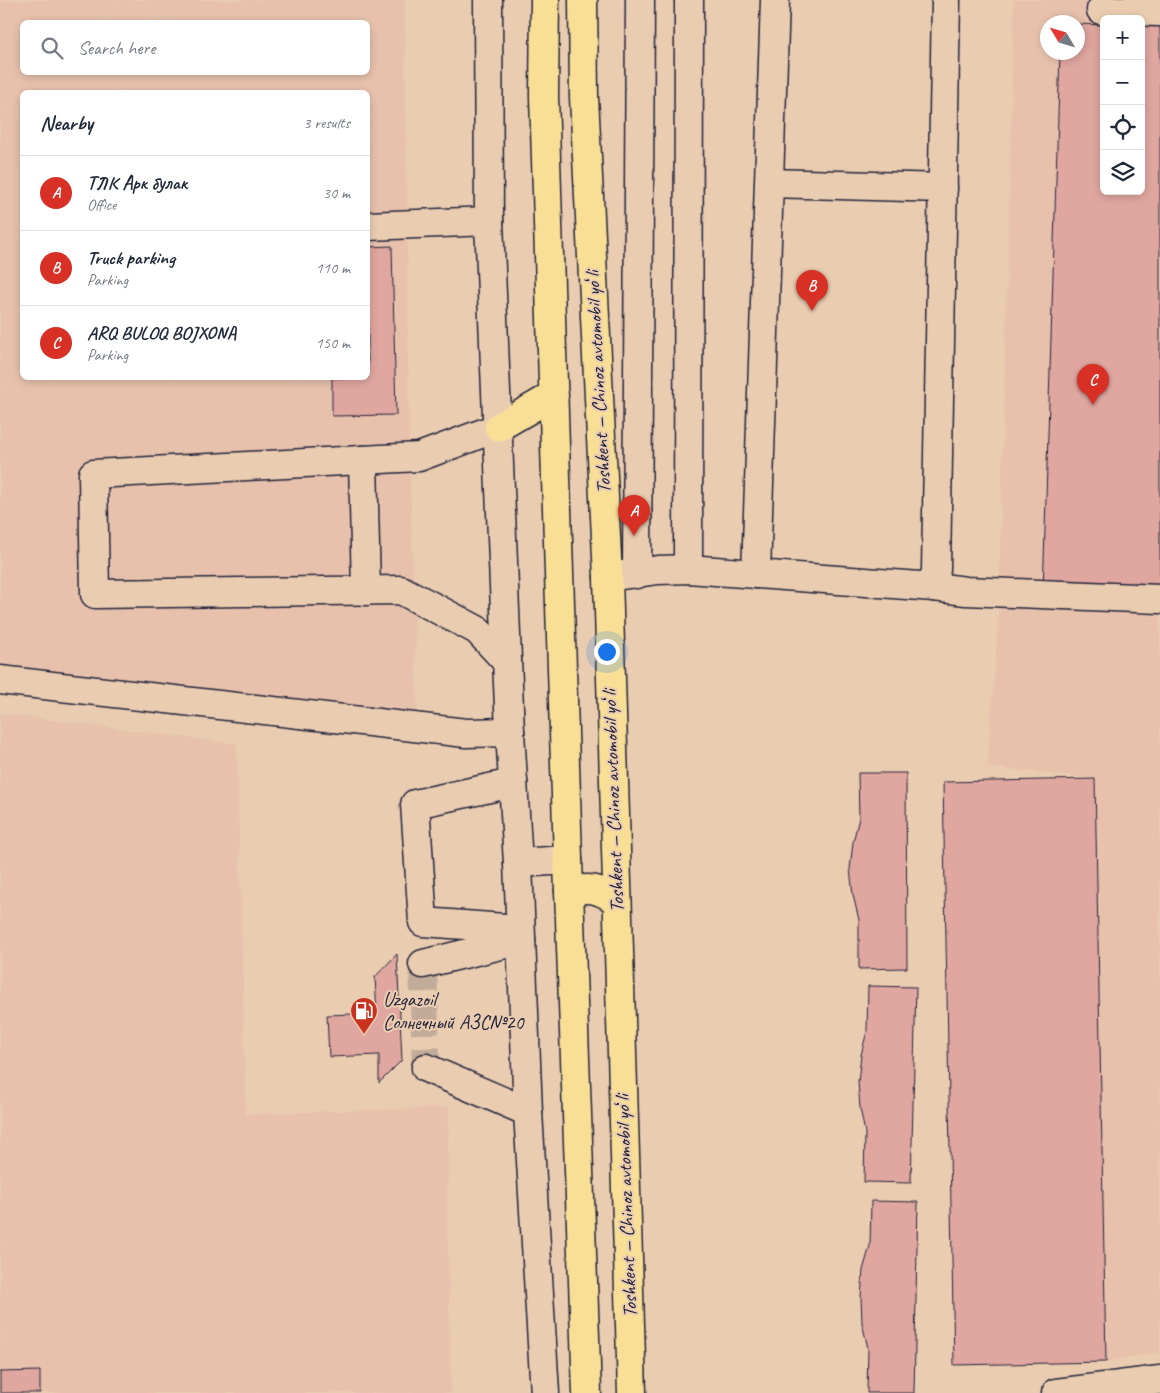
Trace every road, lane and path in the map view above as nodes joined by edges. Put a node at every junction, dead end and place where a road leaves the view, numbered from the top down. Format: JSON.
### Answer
{"nodes":[{"id":1,"x":488,"y":0,"type":"edge"},
{"id":2,"x":545,"y":0,"type":"edge"},
{"id":3,"x":583,"y":0,"type":"edge"},
{"id":4,"x":640,"y":0,"type":"edge"},
{"id":5,"x":689,"y":0,"type":"edge"},
{"id":6,"x":776,"y":0,"type":"edge"},
{"id":7,"x":946,"y":0,"type":"edge"},
{"id":8,"x":1101,"y":10,"type":"dead end"},
{"id":9,"x":1160,"y":12,"type":"edge"},
{"id":10,"x":770,"y":183,"type":"junction"},
{"id":11,"x":944,"y":188,"type":"junction"},
{"id":12,"x":490,"y":220,"type":"junction"},
{"id":13,"x":370,"y":226,"type":"edge"},
{"id":14,"x":554,"y":395,"type":"junction"},
{"id":15,"x":499,"y":428,"type":"junction"},
{"id":16,"x":363,"y":460,"type":"junction"},
{"id":17,"x":688,"y":570,"type":"junction"},
{"id":18,"x":637,"y":574,"type":"junction"},
{"id":19,"x":756,"y":574,"type":"junction"},
{"id":20,"x":608,"y":576,"type":"junction"},
{"id":21,"x":934,"y":587,"type":"junction"},
{"id":22,"x":366,"y":591,"type":"junction"},
{"id":23,"x":1160,"y":599,"type":"edge"},
{"id":24,"x":507,"y":662,"type":"junction"},
{"id":25,"x":0,"y":680,"type":"edge"},
{"id":26,"x":510,"y":732,"type":"junction"},
{"id":27,"x":513,"y":783,"type":"junction"},
{"id":28,"x":568,"y":860,"type":"junction"},
{"id":29,"x":518,"y":862,"type":"junction"},
{"id":30,"x":569,"y":891,"type":"junction"},
{"id":31,"x":616,"y":900,"type":"junction"},
{"id":32,"x":521,"y":935,"type":"junction"},
{"id":33,"x":423,"y":964,"type":"dead end"},
{"id":34,"x":426,"y":1068,"type":"dead end"},
{"id":35,"x":528,"y":1112,"type":"junction"},
{"id":36,"x":1160,"y":1380,"type":"edge"},
{"id":37,"x":545,"y":1393,"type":"edge"},
{"id":38,"x":587,"y":1393,"type":"edge"},
{"id":39,"x":632,"y":1393,"type":"edge"},
{"id":40,"x":1056,"y":1393,"type":"edge"}],
"edges":[{"from":1,"to":12,"type":"street"},
{"from":2,"to":14,"type":"highway"},
{"from":3,"to":20,"type":"highway","name":"Toshkent — Chinoz avtomobil yoʻli"},
{"from":4,"to":18,"type":"street"},
{"from":5,"to":17,"type":"street"},
{"from":6,"to":10,"type":"street"},
{"from":7,"to":11,"type":"street"},
{"from":8,"to":9,"type":"street"},
{"from":10,"to":11,"type":"street"},
{"from":10,"to":19,"type":"street"},
{"from":11,"to":21,"type":"street"},
{"from":12,"to":13,"type":"street"},
{"from":12,"to":15,"type":"street"},
{"from":14,"to":15,"type":"highway"},
{"from":14,"to":28,"type":"highway"},
{"from":15,"to":16,"type":"street"},
{"from":15,"to":24,"type":"street"},
{"from":16,"to":22,"type":"street"},
{"from":16,"to":22,"type":"street"},
{"from":17,"to":18,"type":"street"},
{"from":17,"to":19,"type":"street"},
{"from":18,"to":20,"type":"street"},
{"from":19,"to":21,"type":"street"},
{"from":20,"to":31,"type":"highway","name":"Toshkent — Chinoz avtomobil yoʻli"},
{"from":21,"to":23,"type":"street"},
{"from":22,"to":24,"type":"street"},
{"from":24,"to":26,"type":"street"},
{"from":25,"to":26,"type":"street"},
{"from":26,"to":27,"type":"street"},
{"from":27,"to":29,"type":"street"},
{"from":27,"to":32,"type":"street"},
{"from":28,"to":29,"type":"street"},
{"from":28,"to":30,"type":"highway"},
{"from":29,"to":32,"type":"street"},
{"from":30,"to":31,"type":"highway"},
{"from":30,"to":38,"type":"highway"},
{"from":31,"to":39,"type":"highway","name":"Toshkent — Chinoz avtomobil yoʻli"},
{"from":32,"to":33,"type":"street"},
{"from":32,"to":35,"type":"street"},
{"from":34,"to":35,"type":"street"},
{"from":35,"to":37,"type":"street"},
{"from":36,"to":40,"type":"street"}]}
